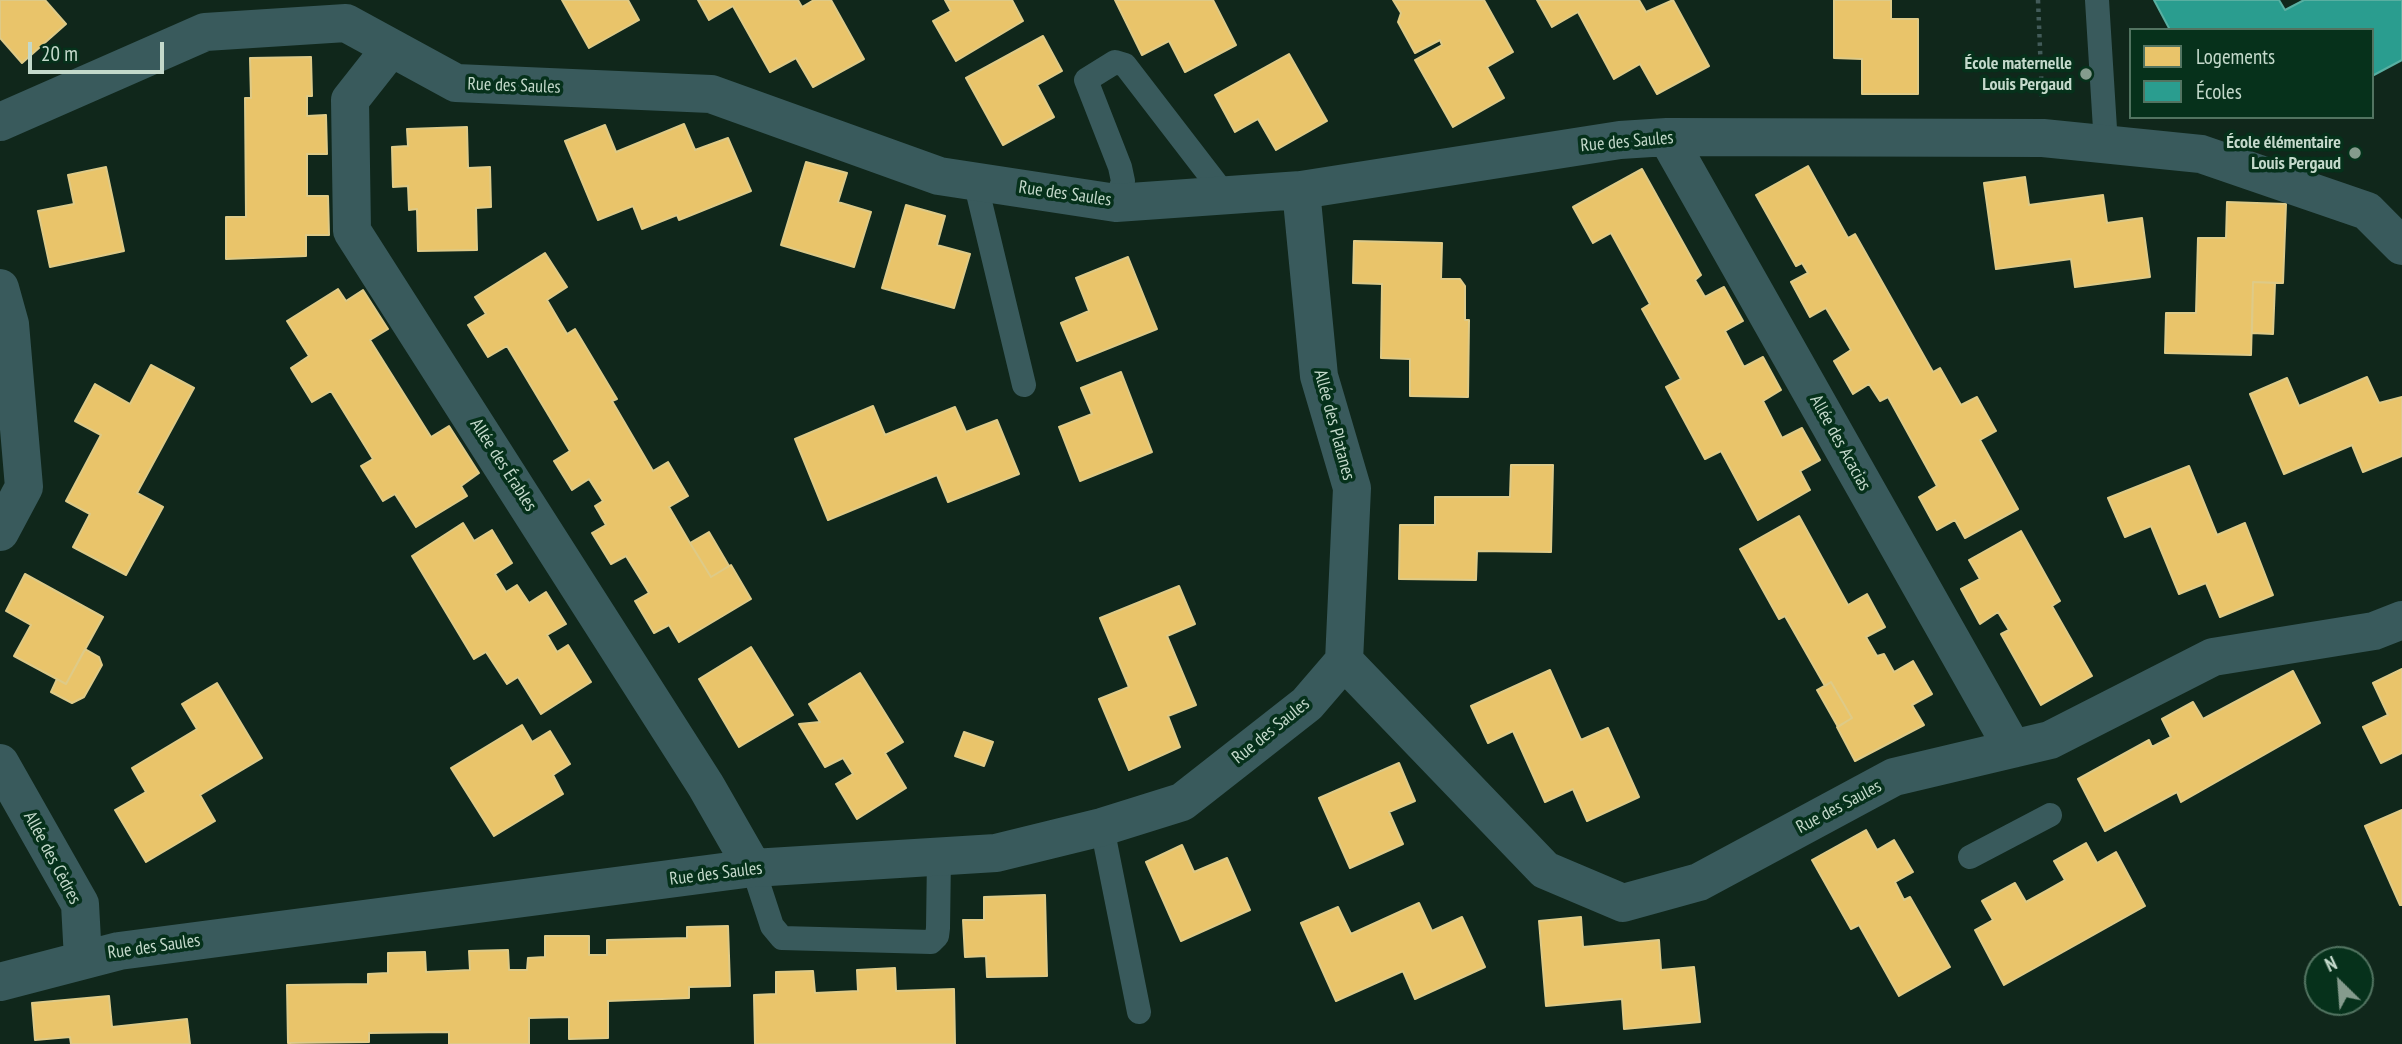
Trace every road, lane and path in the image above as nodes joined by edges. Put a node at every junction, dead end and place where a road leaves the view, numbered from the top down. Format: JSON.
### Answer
{"nodes":[{"id":1,"x":2038,"y":0,"type":"edge"},
{"id":2,"x":2097,"y":0,"type":"edge"},
{"id":3,"x":391,"y":48,"type":"junction"},
{"id":4,"x":0,"y":122,"type":"edge"},
{"id":5,"x":1667,"y":137,"type":"junction"},
{"id":6,"x":2043,"y":138,"type":"junction"},
{"id":7,"x":2106,"y":145,"type":"junction"},
{"id":8,"x":975,"y":181,"type":"junction"},
{"id":9,"x":1301,"y":190,"type":"junction"},
{"id":10,"x":1225,"y":195,"type":"junction"},
{"id":11,"x":1116,"y":202,"type":"junction"},
{"id":12,"x":2402,"y":246,"type":"edge"},
{"id":13,"x":0,"y":288,"type":"edge"},
{"id":14,"x":1024,"y":385,"type":"dead end"},
{"id":15,"x":0,"y":532,"type":"edge"},
{"id":16,"x":2402,"y":620,"type":"edge"},
{"id":17,"x":1344,"y":661,"type":"junction"},
{"id":18,"x":2012,"y":749,"type":"junction"},
{"id":19,"x":0,"y":763,"type":"edge"},
{"id":20,"x":2050,"y":815,"type":"dead end"},
{"id":21,"x":1102,"y":827,"type":"junction"},
{"id":22,"x":1970,"y":857,"type":"dead end"},
{"id":23,"x":939,"y":858,"type":"junction"},
{"id":24,"x":753,"y":868,"type":"junction"},
{"id":25,"x":83,"y":959,"type":"junction"},
{"id":26,"x":0,"y":982,"type":"edge"},
{"id":27,"x":1139,"y":1012,"type":"dead end"}],
"edges":[{"from":1,"to":6,"type":"path"},
{"from":2,"to":7,"type":"lane"},
{"from":3,"to":4,"type":"street","name":"Rue des Saules"},
{"from":3,"to":8,"type":"street","name":"Rue des Saules"},
{"from":3,"to":24,"type":"street","name":"Allée des Érables"},
{"from":5,"to":6,"type":"street","name":"Rue des Saules"},
{"from":5,"to":9,"type":"street","name":"Rue des Saules"},
{"from":5,"to":18,"type":"street","name":"Allée des Acacias"},
{"from":6,"to":7,"type":"street","name":"Rue des Saules"},
{"from":7,"to":12,"type":"street","name":"Rue des Saules"},
{"from":8,"to":11,"type":"street","name":"Rue des Saules"},
{"from":8,"to":14,"type":"lane"},
{"from":9,"to":10,"type":"street","name":"Rue des Saules"},
{"from":9,"to":17,"type":"street","name":"Allée des Platanes"},
{"from":10,"to":11,"type":"street","name":"Rue des Saules"},
{"from":10,"to":11,"type":"lane"},
{"from":13,"to":15,"type":"street"},
{"from":16,"to":18,"type":"street","name":"Rue des Saules"},
{"from":17,"to":18,"type":"street","name":"Rue des Saules"},
{"from":17,"to":21,"type":"street","name":"Rue des Saules"},
{"from":19,"to":25,"type":"street","name":"Allée des Cèdres"},
{"from":20,"to":22,"type":"lane"},
{"from":21,"to":23,"type":"street","name":"Rue des Saules"},
{"from":21,"to":27,"type":"lane"},
{"from":23,"to":24,"type":"street","name":"Rue des Saules"},
{"from":23,"to":24,"type":"lane"},
{"from":24,"to":25,"type":"street","name":"Rue des Saules"},
{"from":25,"to":26,"type":"street","name":"Rue des Saules"}]}
